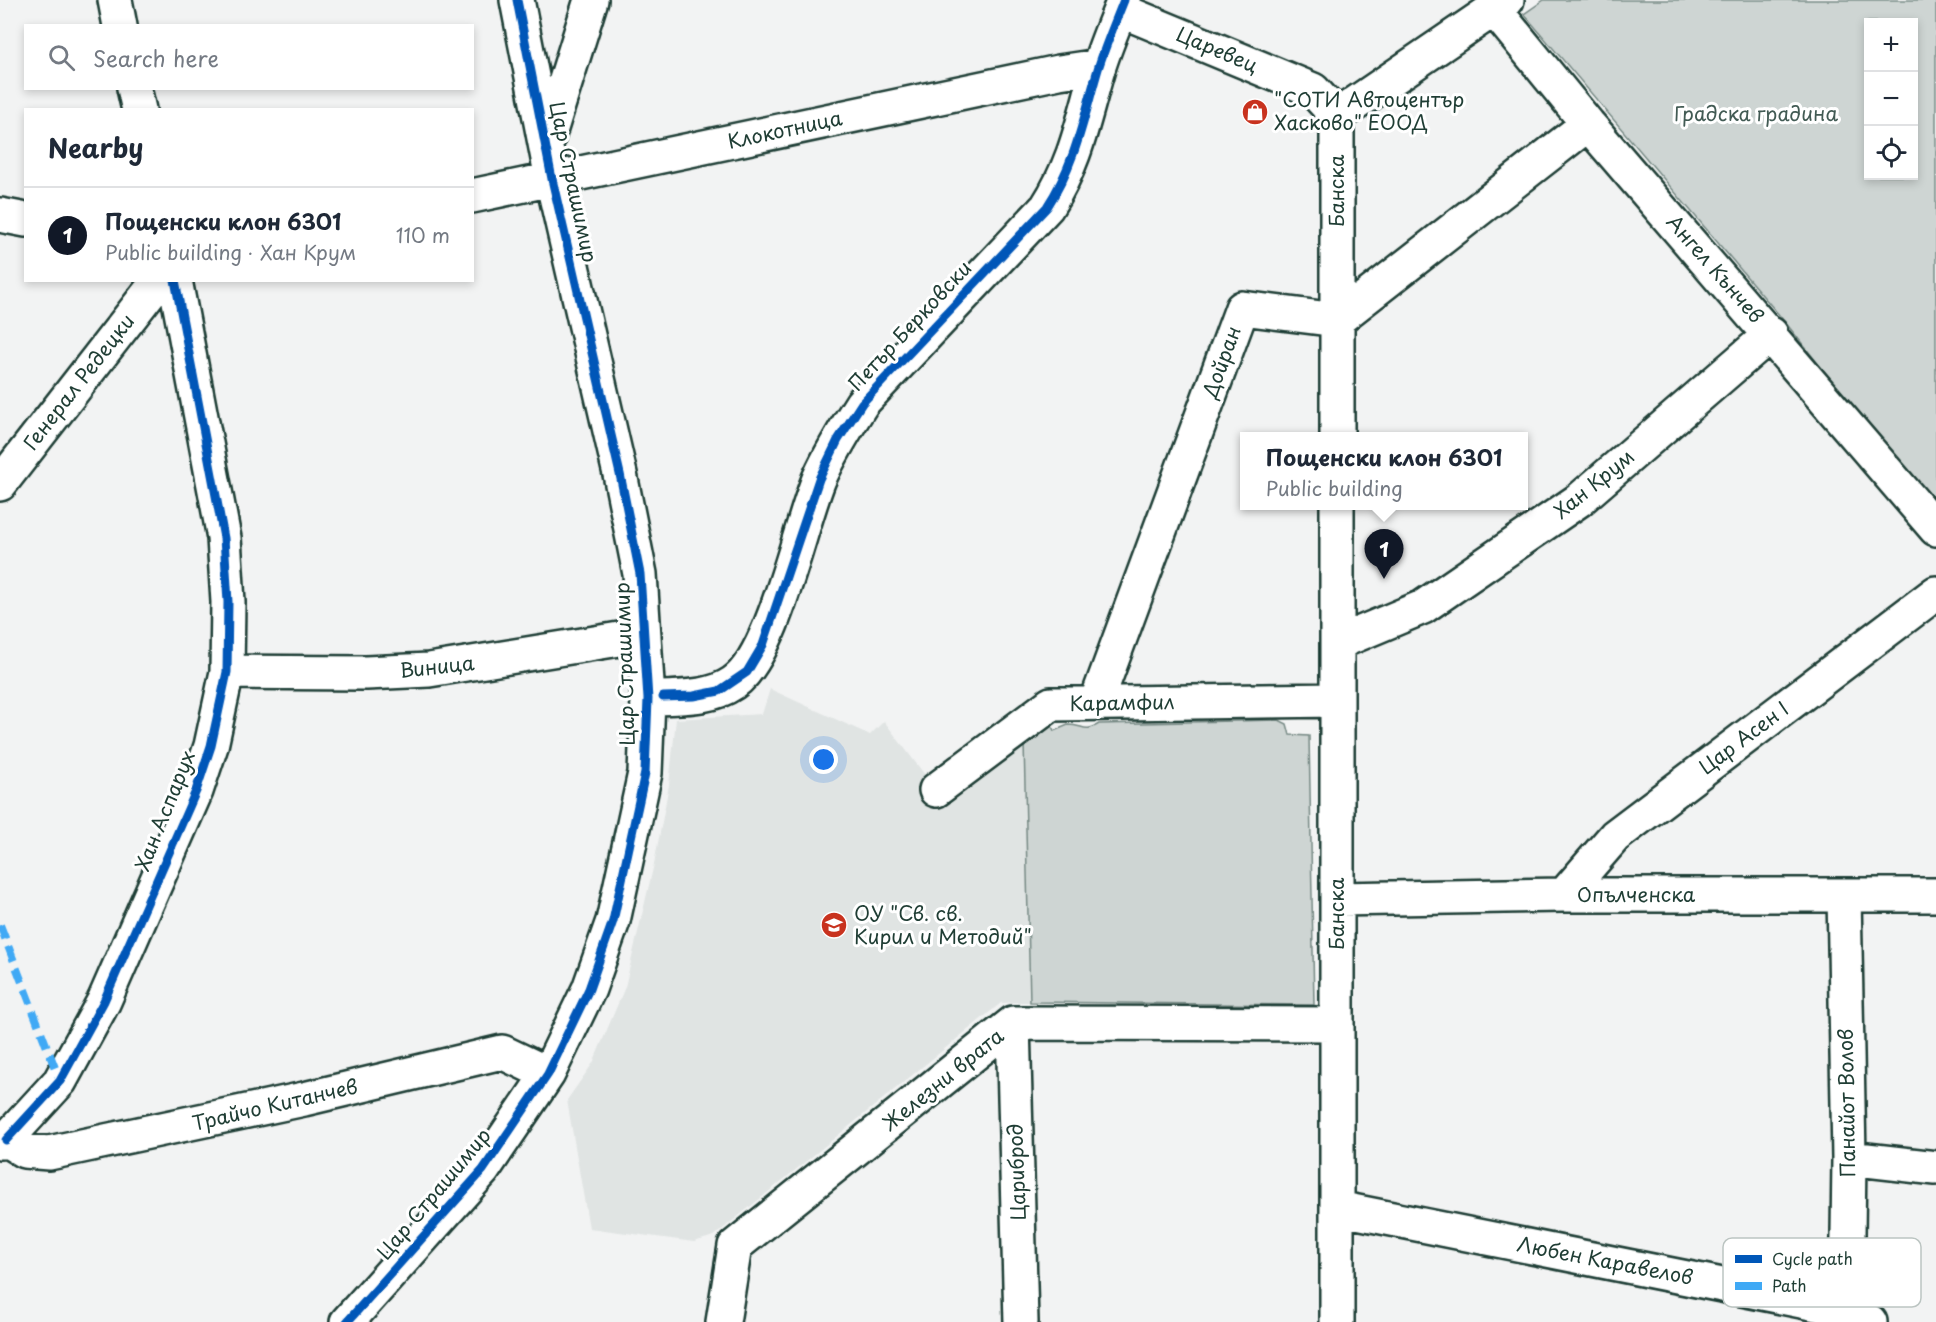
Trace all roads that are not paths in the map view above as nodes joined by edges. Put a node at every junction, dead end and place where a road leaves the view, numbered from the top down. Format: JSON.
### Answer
{"nodes":[{"id":1,"x":115,"y":0,"type":"edge"},
{"id":2,"x":517,"y":0,"type":"edge"},
{"id":3,"x":591,"y":0,"type":"edge"},
{"id":4,"x":1501,"y":4,"type":"edge"},
{"id":5,"x":1122,"y":5,"type":"edge"},
{"id":6,"x":120,"y":24,"type":"edge"},
{"id":7,"x":1099,"y":66,"type":"junction"},
{"id":8,"x":134,"y":90,"type":"edge"},
{"id":9,"x":139,"y":108,"type":"edge"},
{"id":10,"x":1337,"y":116,"type":"junction"},
{"id":11,"x":1588,"y":124,"type":"junction"},
{"id":12,"x":546,"y":146,"type":"junction"},
{"id":13,"x":552,"y":179,"type":"junction"},
{"id":14,"x":474,"y":196,"type":"edge"},
{"id":15,"x":0,"y":215,"type":"edge"},
{"id":16,"x":24,"y":220,"type":"edge"},
{"id":17,"x":157,"y":282,"type":"edge"},
{"id":18,"x":175,"y":282,"type":"edge"},
{"id":19,"x":1337,"y":320,"type":"junction"},
{"id":20,"x":1771,"y":334,"type":"junction"},
{"id":21,"x":1337,"y":432,"type":"edge"},
{"id":22,"x":0,"y":484,"type":"edge"},
{"id":23,"x":1337,"y":510,"type":"edge"},
{"id":24,"x":1936,"y":529,"type":"edge"},
{"id":25,"x":1936,"y":593,"type":"edge"},
{"id":26,"x":644,"y":636,"type":"junction"},
{"id":27,"x":1337,"y":643,"type":"junction"},
{"id":28,"x":227,"y":672,"type":"junction"},
{"id":29,"x":656,"y":698,"type":"junction"},
{"id":30,"x":1337,"y":700,"type":"junction"},
{"id":31,"x":1096,"y":703,"type":"junction"},
{"id":32,"x":936,"y":790,"type":"dead end"},
{"id":33,"x":1564,"y":895,"type":"junction"},
{"id":34,"x":1844,"y":895,"type":"junction"},
{"id":35,"x":1936,"y":895,"type":"edge"},
{"id":36,"x":1337,"y":899,"type":"junction"},
{"id":37,"x":1014,"y":1023,"type":"junction"},
{"id":38,"x":1337,"y":1024,"type":"junction"},
{"id":39,"x":548,"y":1074,"type":"junction"},
{"id":40,"x":3,"y":1141,"type":"edge"},
{"id":41,"x":1849,"y":1158,"type":"junction"},
{"id":42,"x":1936,"y":1168,"type":"edge"},
{"id":43,"x":1337,"y":1208,"type":"junction"},
{"id":44,"x":1854,"y":1238,"type":"edge"},
{"id":45,"x":1723,"y":1288,"type":"edge"},
{"id":46,"x":1816,"y":1307,"type":"edge"},
{"id":47,"x":1859,"y":1316,"type":"edge"},
{"id":48,"x":347,"y":1322,"type":"edge"},
{"id":49,"x":723,"y":1322,"type":"edge"},
{"id":50,"x":1021,"y":1322,"type":"edge"},
{"id":51,"x":1337,"y":1322,"type":"edge"}],
"edges":[{"from":1,"to":6,"type":"street"},
{"from":2,"to":12,"type":"street","name":"Цар Страшимир"},
{"from":3,"to":12,"type":"street"},
{"from":4,"to":10,"type":"street"},
{"from":4,"to":11,"type":"street","name":"Ангел Кънчев"},
{"from":5,"to":7,"type":"street","name":"Петър Берковски"},
{"from":5,"to":10,"type":"street","name":"Царевец"},
{"from":7,"to":13,"type":"street","name":"Клокотница"},
{"from":7,"to":29,"type":"street","name":"Петър Берковски"},
{"from":8,"to":9,"type":"street"},
{"from":10,"to":19,"type":"street","name":"Банска"},
{"from":11,"to":19,"type":"street"},
{"from":11,"to":20,"type":"street","name":"Ангел Кънчев"},
{"from":12,"to":13,"type":"street","name":"Цар Страшимир"},
{"from":13,"to":14,"type":"street","name":"Клокотница"},
{"from":13,"to":26,"type":"street","name":"Цар Страшимир"},
{"from":15,"to":16,"type":"street"},
{"from":17,"to":22,"type":"street","name":"Генерал Редецки"},
{"from":18,"to":28,"type":"street","name":"Хан Аспарух"},
{"from":19,"to":21,"type":"street","name":"Банска"},
{"from":19,"to":31,"type":"street","name":"Дойран"},
{"from":20,"to":24,"type":"street","name":"Ангел Кънчев"},
{"from":20,"to":27,"type":"street","name":"Хан Крум"},
{"from":23,"to":27,"type":"street","name":"Банска"},
{"from":25,"to":33,"type":"street","name":"Цар Асен I"},
{"from":26,"to":28,"type":"street","name":"Виница"},
{"from":26,"to":29,"type":"street","name":"Цар Страшимир"},
{"from":27,"to":30,"type":"street","name":"Банска"},
{"from":28,"to":40,"type":"street","name":"Хан Аспарух"},
{"from":29,"to":39,"type":"street","name":"Цар Страшимир"},
{"from":30,"to":31,"type":"street","name":"Карамфил"},
{"from":30,"to":36,"type":"street","name":"Банска"},
{"from":31,"to":32,"type":"street","name":"Карамфил"},
{"from":33,"to":34,"type":"street","name":"Опълченска"},
{"from":33,"to":36,"type":"street","name":"Опълченска"},
{"from":34,"to":35,"type":"street","name":"Опълченска"},
{"from":34,"to":41,"type":"street","name":"Панайот Волов"},
{"from":36,"to":38,"type":"street","name":"Банска"},
{"from":37,"to":38,"type":"street","name":"Железни врата"},
{"from":37,"to":49,"type":"street","name":"Железни врата"},
{"from":37,"to":50,"type":"street","name":"Цариброд"},
{"from":38,"to":43,"type":"street","name":"Банска"},
{"from":39,"to":40,"type":"street","name":"Трайчо Китанчев"},
{"from":39,"to":48,"type":"street","name":"Цар Страшимир"},
{"from":41,"to":42,"type":"street"},
{"from":41,"to":44,"type":"street","name":"Панайот Волов"},
{"from":43,"to":45,"type":"street","name":"Любен Каравелов"},
{"from":43,"to":51,"type":"street","name":"Банска"},
{"from":46,"to":47,"type":"street","name":"Любен Каравелов"}]}
